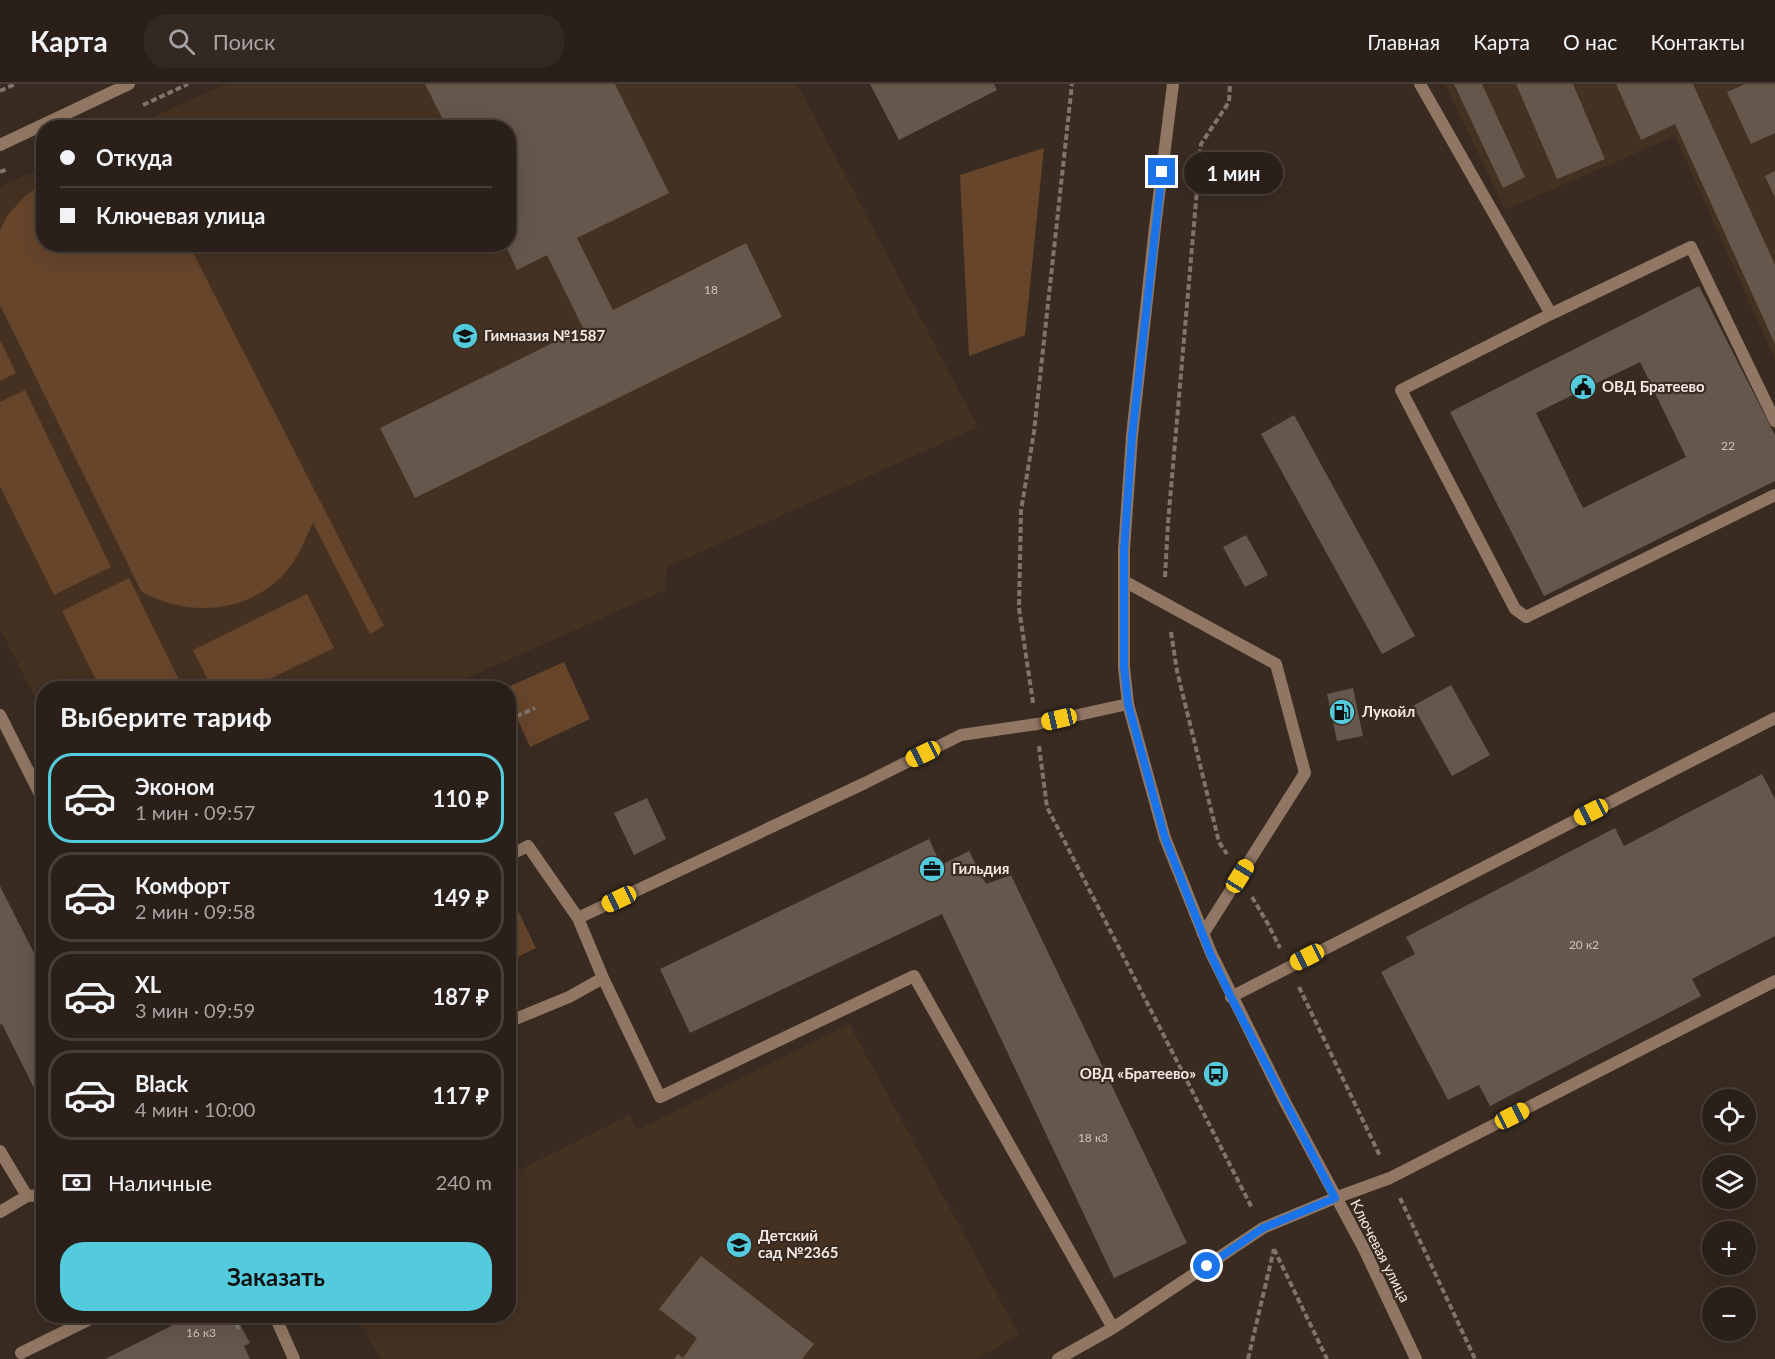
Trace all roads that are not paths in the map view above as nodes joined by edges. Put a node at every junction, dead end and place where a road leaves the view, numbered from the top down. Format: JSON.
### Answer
{"nodes":[{"id":1,"x":129,"y":84,"type":"edge"},
{"id":2,"x":1173,"y":84,"type":"edge"},
{"id":3,"x":1420,"y":84,"type":"edge"},
{"id":4,"x":53,"y":120,"type":"edge"},
{"id":5,"x":36,"y":128,"type":"edge"},
{"id":6,"x":0,"y":145,"type":"edge"},
{"id":7,"x":1551,"y":314,"type":"junction"},
{"id":8,"x":1775,"y":421,"type":"edge"},
{"id":9,"x":1775,"y":495,"type":"edge"},
{"id":10,"x":1124,"y":581,"type":"junction"},
{"id":11,"x":1128,"y":704,"type":"junction"},
{"id":12,"x":0,"y":715,"type":"edge"},
{"id":13,"x":1775,"y":718,"type":"edge"},
{"id":14,"x":36,"y":786,"type":"edge"},
{"id":15,"x":516,"y":852,"type":"edge"},
{"id":16,"x":578,"y":918,"type":"junction"},
{"id":17,"x":1203,"y":934,"type":"junction"},
{"id":18,"x":603,"y":978,"type":"junction"},
{"id":19,"x":1775,"y":981,"type":"edge"},
{"id":20,"x":1231,"y":997,"type":"junction"},
{"id":21,"x":516,"y":1019,"type":"edge"},
{"id":22,"x":0,"y":1151,"type":"edge"},
{"id":23,"x":36,"y":1195,"type":"edge"},
{"id":24,"x":27,"y":1196,"type":"junction"},
{"id":25,"x":1335,"y":1198,"type":"junction"},
{"id":26,"x":0,"y":1212,"type":"edge"},
{"id":27,"x":82,"y":1323,"type":"edge"},
{"id":28,"x":278,"y":1323,"type":"edge"},
{"id":29,"x":1113,"y":1328,"type":"junction"},
{"id":30,"x":21,"y":1353,"type":"dead end"},
{"id":31,"x":294,"y":1359,"type":"edge"},
{"id":32,"x":1058,"y":1359,"type":"edge"},
{"id":33,"x":1416,"y":1359,"type":"edge"}],
"edges":[{"from":1,"to":4,"type":"street"},
{"from":2,"to":10,"type":"street","name":"Ключевая улица"},
{"from":3,"to":7,"type":"street"},
{"from":5,"to":6,"type":"street"},
{"from":7,"to":8,"type":"street"},
{"from":7,"to":9,"type":"street"},
{"from":10,"to":11,"type":"street","name":"Ключевая улица"},
{"from":10,"to":17,"type":"street"},
{"from":11,"to":16,"type":"street"},
{"from":11,"to":17,"type":"street","name":"Ключевая улица"},
{"from":12,"to":14,"type":"street"},
{"from":13,"to":20,"type":"street"},
{"from":15,"to":16,"type":"street"},
{"from":16,"to":18,"type":"street"},
{"from":17,"to":20,"type":"street","name":"Ключевая улица"},
{"from":18,"to":21,"type":"street"},
{"from":18,"to":29,"type":"street"},
{"from":19,"to":25,"type":"street"},
{"from":20,"to":25,"type":"street","name":"Ключевая улица"},
{"from":22,"to":24,"type":"street"},
{"from":23,"to":24,"type":"street"},
{"from":24,"to":26,"type":"street"},
{"from":25,"to":29,"type":"street"},
{"from":25,"to":33,"type":"street","name":"Ключевая улица"},
{"from":27,"to":30,"type":"street"},
{"from":28,"to":31,"type":"street"},
{"from":29,"to":32,"type":"street"}]}
